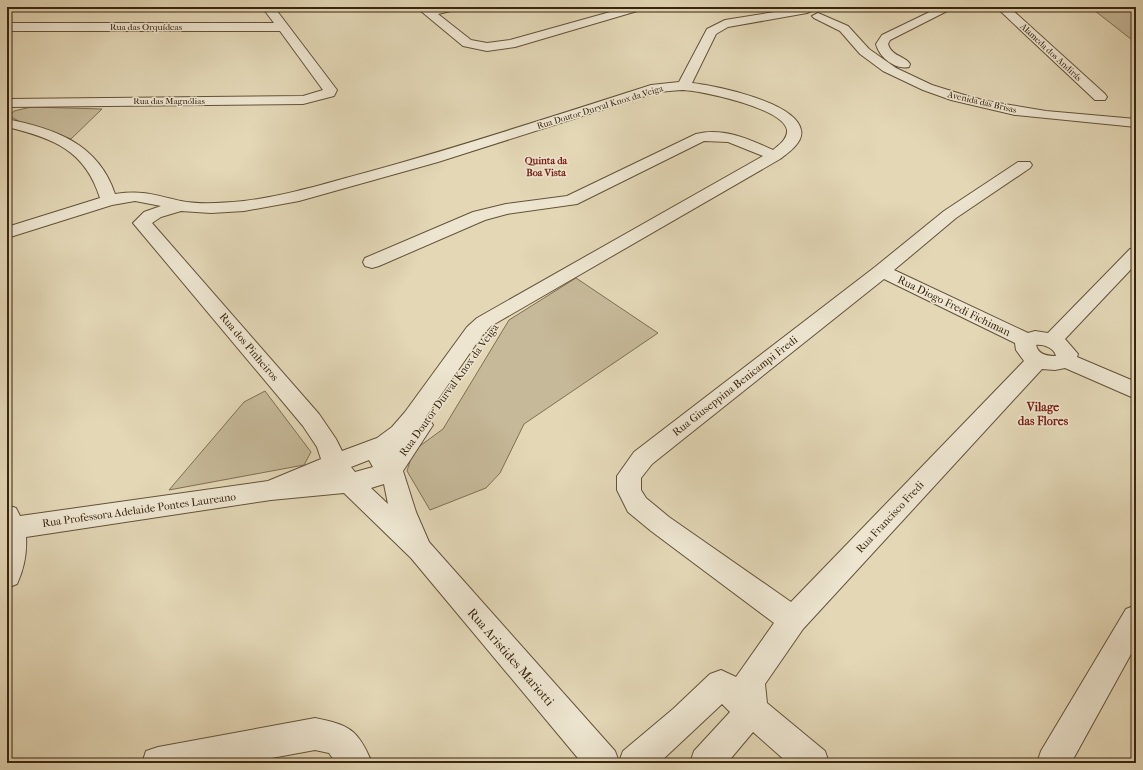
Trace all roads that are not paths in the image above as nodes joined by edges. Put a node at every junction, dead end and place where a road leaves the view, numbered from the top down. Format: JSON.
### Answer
{"nodes":[{"id":1,"x":268,"y":7,"type":"edge"},
{"id":2,"x":455,"y":7,"type":"edge"},
{"id":3,"x":640,"y":7,"type":"edge"},
{"id":4,"x":949,"y":7,"type":"edge"},
{"id":5,"x":1002,"y":7,"type":"edge"},
{"id":6,"x":426,"y":10,"type":"edge"},
{"id":7,"x":812,"y":12,"type":"edge"},
{"id":8,"x":7,"y":27,"type":"edge"},
{"id":9,"x":284,"y":27,"type":"junction"},
{"id":10,"x":848,"y":32,"type":"junction"},
{"id":11,"x":921,"y":71,"type":"dead end"},
{"id":12,"x":684,"y":86,"type":"junction"},
{"id":13,"x":1100,"y":97,"type":"dead end"},
{"id":14,"x":9,"y":114,"type":"edge"},
{"id":15,"x":1136,"y":123,"type":"edge"},
{"id":16,"x":774,"y":156,"type":"junction"},
{"id":17,"x":1024,"y":166,"type":"dead end"},
{"id":18,"x":100,"y":175,"type":"junction"},
{"id":19,"x":135,"y":196,"type":"junction"},
{"id":20,"x":108,"y":200,"type":"junction"},
{"id":21,"x":181,"y":206,"type":"junction"},
{"id":22,"x":77,"y":210,"type":"junction"},
{"id":23,"x":142,"y":223,"type":"junction"},
{"id":24,"x":7,"y":233,"type":"edge"},
{"id":25,"x":1136,"y":253,"type":"edge"},
{"id":26,"x":372,"y":262,"type":"dead end"},
{"id":27,"x":882,"y":271,"type":"junction"},
{"id":28,"x":506,"y":311,"type":"junction"},
{"id":29,"x":1039,"y":347,"type":"junction"},
{"id":30,"x":1136,"y":391,"type":"edge"},
{"id":31,"x":369,"y":451,"type":"junction"},
{"id":32,"x":391,"y":469,"type":"junction"},
{"id":33,"x":341,"y":473,"type":"junction"},
{"id":34,"x":9,"y":524,"type":"edge"},
{"id":35,"x":420,"y":550,"type":"junction"},
{"id":36,"x":7,"y":576,"type":"edge"},
{"id":37,"x":1136,"y":618,"type":"edge"},
{"id":38,"x":793,"y":620,"type":"junction"},
{"id":39,"x":740,"y":692,"type":"junction"},
{"id":40,"x":158,"y":763,"type":"edge"},
{"id":41,"x":356,"y":763,"type":"edge"},
{"id":42,"x":603,"y":763,"type":"edge"},
{"id":43,"x":635,"y":763,"type":"edge"},
{"id":44,"x":706,"y":763,"type":"edge"},
{"id":45,"x":813,"y":763,"type":"edge"},
{"id":46,"x":1053,"y":763,"type":"edge"}],
"edges":[{"from":1,"to":9,"type":"street"},
{"from":2,"to":6,"type":"street"},
{"from":3,"to":6,"type":"street"},
{"from":4,"to":11,"type":"street"},
{"from":5,"to":13,"type":"street","name":"Alameda dos Andirás"},
{"from":7,"to":10,"type":"street","name":"Avenida das Brisas"},
{"from":7,"to":10,"type":"street","name":"Avenida das Brisas"},
{"from":7,"to":12,"type":"street"},
{"from":8,"to":9,"type":"street","name":"Rua das Orquídeas"},
{"from":9,"to":14,"type":"street","name":"Rua das Magnólias"},
{"from":10,"to":15,"type":"street","name":"Avenida das Brisas"},
{"from":12,"to":16,"type":"street","name":"Rua Doutor Durval Knox da Veiga"},
{"from":12,"to":21,"type":"street","name":"Rua Doutor Durval Knox da Veiga"},
{"from":14,"to":18,"type":"street"},
{"from":16,"to":26,"type":"street"},
{"from":16,"to":28,"type":"street","name":"Rua Doutor Durval Knox da Veiga"},
{"from":17,"to":27,"type":"street","name":"Rua Giuseppina Benicampi Fredi"},
{"from":18,"to":19,"type":"street"},
{"from":18,"to":20,"type":"street"},
{"from":19,"to":20,"type":"street"},
{"from":19,"to":21,"type":"street"},
{"from":20,"to":22,"type":"street"},
{"from":21,"to":23,"type":"street"},
{"from":22,"to":23,"type":"street","name":"Rua dos Pinheiros"},
{"from":22,"to":24,"type":"street"},
{"from":23,"to":33,"type":"street","name":"Rua dos Pinheiros"},
{"from":25,"to":29,"type":"street","name":"Rua Francisco Fredi"},
{"from":27,"to":29,"type":"street","name":"Rua Diogo Fredi Fichiman"},
{"from":27,"to":38,"type":"street","name":"Rua Giuseppina Benicampi Fredi"},
{"from":28,"to":31,"type":"street","name":"Rua Doutor Durval Knox da Veiga"},
{"from":28,"to":32,"type":"street","name":"Rua Doutor Durval Knox da Veiga"},
{"from":29,"to":30,"type":"street","name":"Rua Diogo Fredi Fichiman"},
{"from":29,"to":38,"type":"street","name":"Rua Francisco Fredi"},
{"from":31,"to":32,"type":"street"},
{"from":31,"to":33,"type":"street"},
{"from":32,"to":33,"type":"street"},
{"from":32,"to":35,"type":"street","name":"Rua Aristides Mariotti"},
{"from":33,"to":34,"type":"street","name":"Rua Professora Adelaide Pontes Laureano"},
{"from":33,"to":35,"type":"street","name":"Rua Aristides Mariotti"},
{"from":34,"to":36,"type":"street"},
{"from":35,"to":42,"type":"street","name":"Rua Aristides Mariotti"},
{"from":37,"to":46,"type":"street"},
{"from":38,"to":39,"type":"street","name":"Rua Francisco Fredi"},
{"from":39,"to":43,"type":"street"},
{"from":39,"to":44,"type":"street"},
{"from":39,"to":45,"type":"street"},
{"from":40,"to":41,"type":"street"}]}
